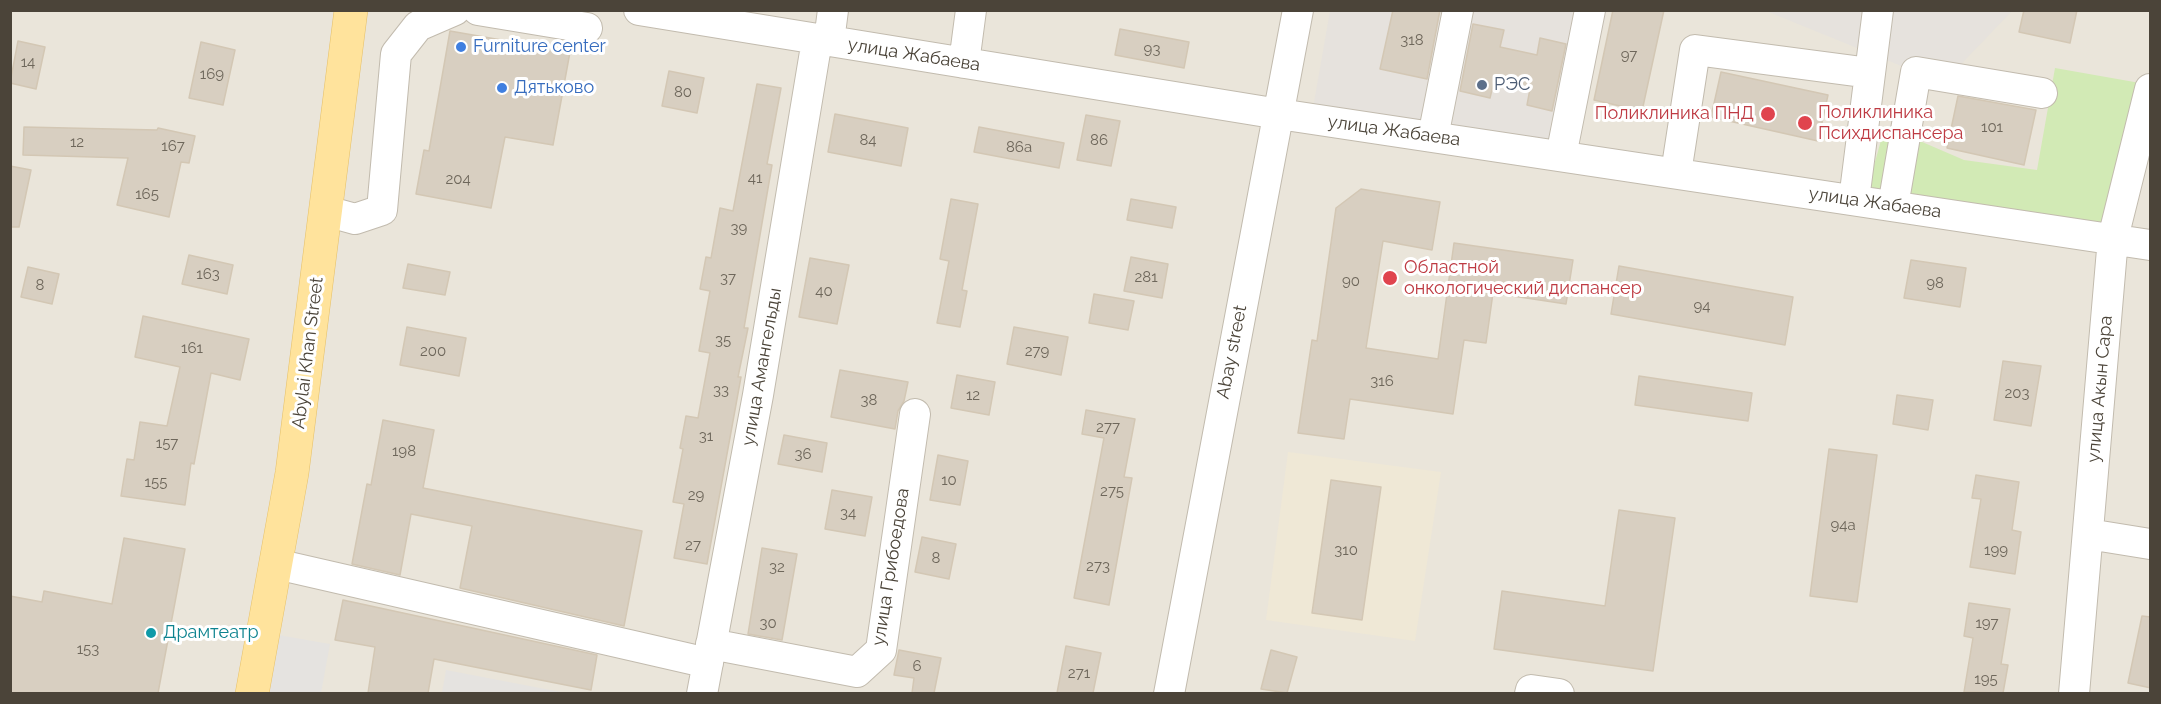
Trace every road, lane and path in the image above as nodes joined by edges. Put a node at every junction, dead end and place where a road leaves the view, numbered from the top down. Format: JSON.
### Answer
{"nodes":[{"id":1,"x":351,"y":10,"type":"edge"},
{"id":2,"x":455,"y":10,"type":"edge"},
{"id":3,"x":478,"y":10,"type":"edge"},
{"id":4,"x":639,"y":10,"type":"edge"},
{"id":5,"x":833,"y":10,"type":"edge"},
{"id":6,"x":971,"y":10,"type":"edge"},
{"id":7,"x":1298,"y":10,"type":"edge"},
{"id":8,"x":1458,"y":10,"type":"edge"},
{"id":9,"x":1590,"y":10,"type":"edge"},
{"id":10,"x":1878,"y":10,"type":"edge"},
{"id":11,"x":586,"y":28,"type":"dead end"},
{"id":12,"x":823,"y":40,"type":"junction"},
{"id":13,"x":964,"y":63,"type":"junction"},
{"id":14,"x":1870,"y":73,"type":"junction"},
{"id":15,"x":2151,"y":89,"type":"edge"},
{"id":16,"x":2042,"y":93,"type":"dead end"},
{"id":17,"x":1278,"y":114,"type":"junction"},
{"id":18,"x":1432,"y":137,"type":"junction"},
{"id":19,"x":1561,"y":156,"type":"junction"},
{"id":20,"x":1676,"y":173,"type":"junction"},
{"id":21,"x":1854,"y":200,"type":"junction"},
{"id":22,"x":1893,"y":206,"type":"junction"},
{"id":23,"x":326,"y":211,"type":"junction"},
{"id":24,"x":2113,"y":238,"type":"junction"},
{"id":25,"x":2151,"y":245,"type":"edge"},
{"id":26,"x":915,"y":414,"type":"dead end"},
{"id":27,"x":2088,"y":534,"type":"junction"},
{"id":28,"x":2151,"y":544,"type":"edge"},
{"id":29,"x":276,"y":564,"type":"junction"},
{"id":30,"x":710,"y":654,"type":"junction"},
{"id":31,"x":252,"y":693,"type":"edge"},
{"id":32,"x":702,"y":693,"type":"edge"},
{"id":33,"x":1169,"y":693,"type":"edge"},
{"id":34,"x":1530,"y":693,"type":"edge"},
{"id":35,"x":1559,"y":693,"type":"edge"},
{"id":36,"x":2074,"y":693,"type":"edge"}],
"edges":[{"from":1,"to":23,"type":"main road","name":"Abylai Khan Street"},
{"from":2,"to":23,"type":"street"},
{"from":3,"to":11,"type":"street"},
{"from":4,"to":12,"type":"street","name":"улица Жабаева"},
{"from":5,"to":12,"type":"street","name":"улица Амангельды"},
{"from":6,"to":13,"type":"street"},
{"from":7,"to":17,"type":"street","name":"Abay street"},
{"from":8,"to":18,"type":"street"},
{"from":9,"to":19,"type":"street"},
{"from":10,"to":14,"type":"street"},
{"from":12,"to":13,"type":"street","name":"улица Жабаева"},
{"from":12,"to":30,"type":"street","name":"улица Амангельды"},
{"from":13,"to":17,"type":"street","name":"улица Жабаева"},
{"from":14,"to":20,"type":"street"},
{"from":14,"to":21,"type":"street"},
{"from":15,"to":24,"type":"street","name":"улица Акын Сара"},
{"from":16,"to":22,"type":"street"},
{"from":17,"to":18,"type":"street","name":"улица Жабаева"},
{"from":17,"to":33,"type":"street","name":"Abay street"},
{"from":18,"to":19,"type":"street","name":"улица Жабаева"},
{"from":19,"to":20,"type":"street","name":"улица Жабаева"},
{"from":20,"to":21,"type":"street","name":"улица Жабаева"},
{"from":21,"to":22,"type":"street","name":"улица Жабаева"},
{"from":22,"to":24,"type":"street","name":"улица Жабаева"},
{"from":23,"to":29,"type":"main road","name":"Abylai Khan Street"},
{"from":24,"to":25,"type":"street","name":"улица Жабаева"},
{"from":24,"to":27,"type":"street","name":"улица Акын Сара"},
{"from":26,"to":30,"type":"street","name":"улица Грибоедова"},
{"from":27,"to":28,"type":"street"},
{"from":27,"to":36,"type":"street","name":"улица Акын Сара"},
{"from":29,"to":30,"type":"street"},
{"from":29,"to":31,"type":"main road","name":"Abylai Khan Street"},
{"from":30,"to":32,"type":"street","name":"улица Амангельды"},
{"from":34,"to":35,"type":"street"}]}
